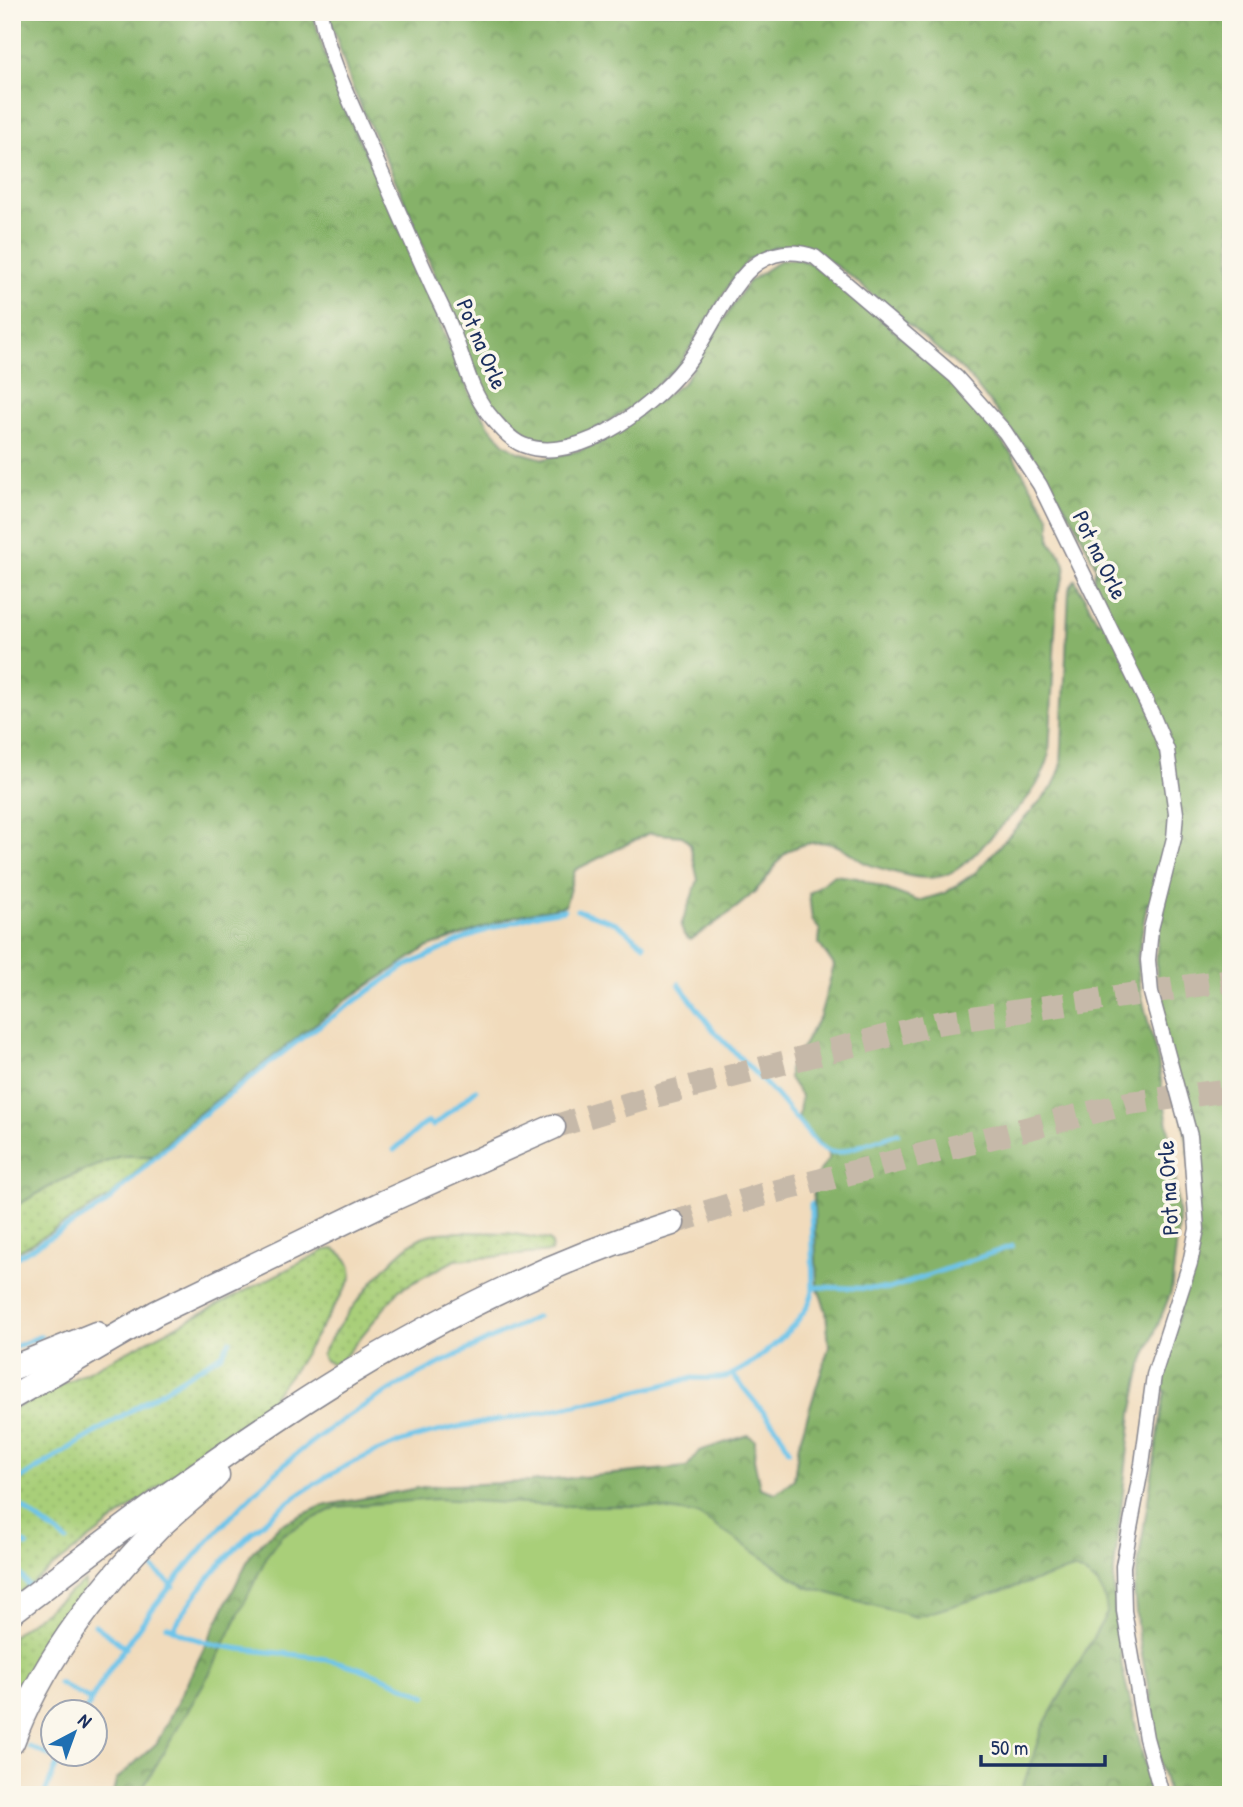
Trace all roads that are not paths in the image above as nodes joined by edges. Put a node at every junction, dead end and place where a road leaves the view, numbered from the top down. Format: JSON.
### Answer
{"nodes":[{"id":1,"x":320,"y":12,"type":"edge"},
{"id":2,"x":553,"y":1127,"type":"tunnel mouth"},
{"id":3,"x":671,"y":1223,"type":"tunnel mouth"},
{"id":4,"x":156,"y":1313,"type":"junction"},
{"id":5,"x":12,"y":1368,"type":"edge"},
{"id":6,"x":12,"y":1397,"type":"edge"},
{"id":7,"x":252,"y":1434,"type":"junction"},
{"id":8,"x":12,"y":1612,"type":"edge"},
{"id":9,"x":12,"y":1742,"type":"edge"},
{"id":10,"x":1162,"y":1795,"type":"edge"}],
"edges":[{"from":1,"to":10,"type":"street","name":"Pot na Orle"},
{"from":2,"to":4,"type":"highway"},
{"from":3,"to":7,"type":"highway"},
{"from":4,"to":5,"type":"highway"},
{"from":4,"to":6,"type":"highway"},
{"from":7,"to":8,"type":"highway"},
{"from":7,"to":9,"type":"highway"}]}
